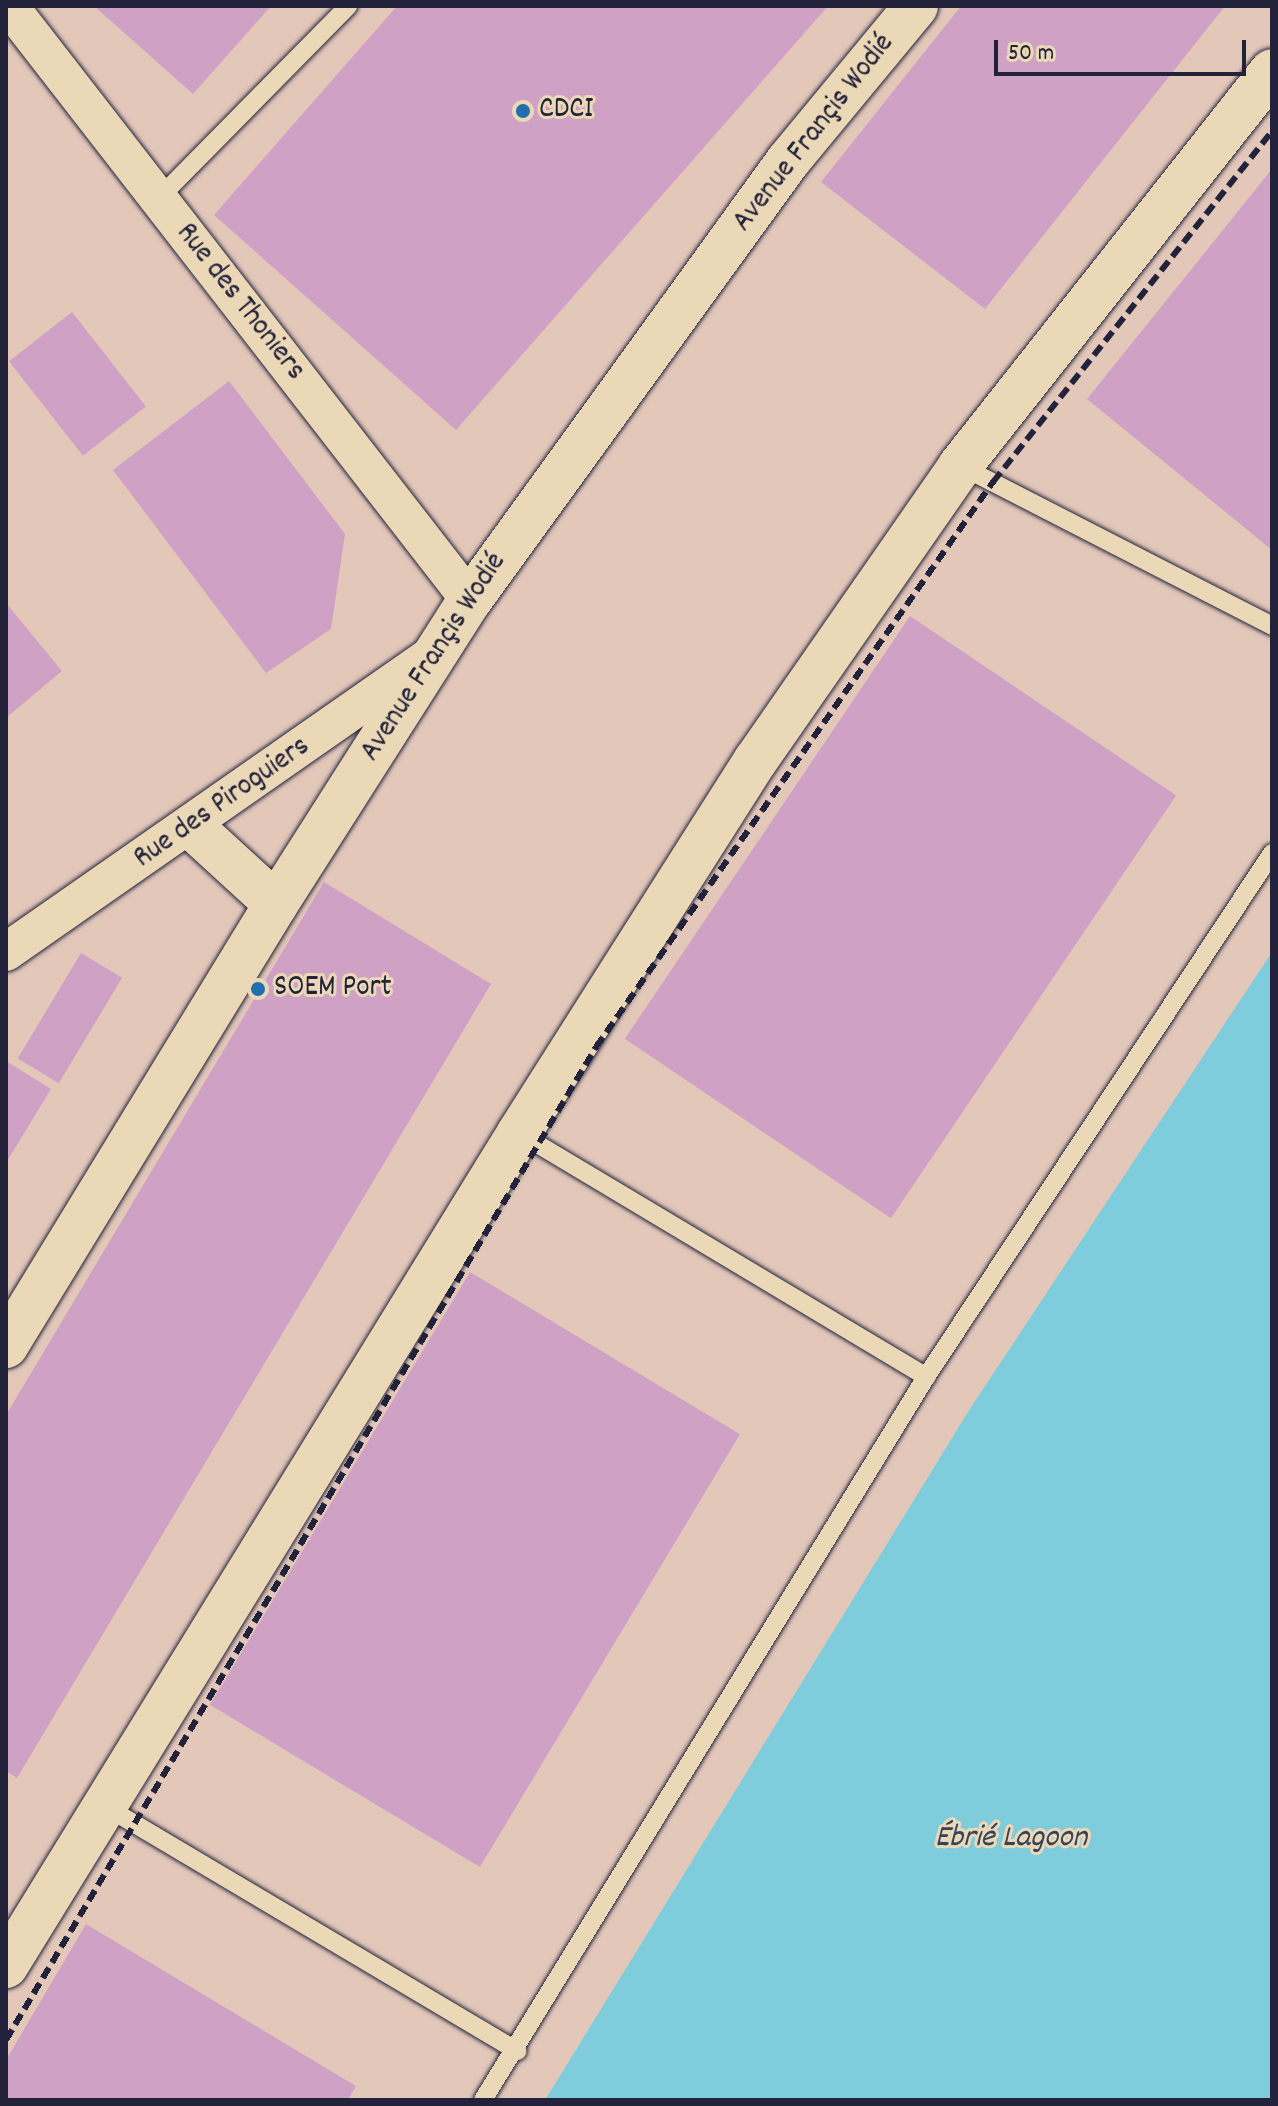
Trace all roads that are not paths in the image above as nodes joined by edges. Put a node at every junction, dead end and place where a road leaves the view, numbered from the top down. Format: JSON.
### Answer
{"nodes":[{"id":1,"x":9,"y":6,"type":"edge"},
{"id":2,"x":348,"y":6,"type":"edge"},
{"id":3,"x":916,"y":6,"type":"edge"},
{"id":4,"x":1272,"y":71,"type":"edge"},
{"id":5,"x":158,"y":199,"type":"junction"},
{"id":6,"x":960,"y":466,"type":"junction"},
{"id":7,"x":470,"y":600,"type":"junction"},
{"id":8,"x":1272,"y":626,"type":"edge"},
{"id":9,"x":437,"y":651,"type":"junction"},
{"id":10,"x":192,"y":827,"type":"junction"},
{"id":11,"x":1272,"y":853,"type":"edge"},
{"id":12,"x":276,"y":904,"type":"junction"},
{"id":13,"x":6,"y":952,"type":"edge"},
{"id":14,"x":519,"y":1133,"type":"junction"},
{"id":15,"x":6,"y":1346,"type":"edge"},
{"id":16,"x":926,"y":1377,"type":"junction"},
{"id":17,"x":102,"y":1804,"type":"junction"},
{"id":18,"x":6,"y":1966,"type":"edge"},
{"id":19,"x":517,"y":2051,"type":"junction"},
{"id":20,"x":483,"y":2100,"type":"edge"}],
"edges":[{"from":1,"to":5,"type":"street","name":"Rue des Thoniers"},
{"from":2,"to":5,"type":"lane"},
{"from":3,"to":7,"type":"street","name":"Avenue Françis Wodié"},
{"from":4,"to":6,"type":"street"},
{"from":5,"to":7,"type":"street","name":"Rue des Thoniers"},
{"from":6,"to":8,"type":"lane"},
{"from":6,"to":14,"type":"street"},
{"from":7,"to":9,"type":"street","name":"Avenue Françis Wodié"},
{"from":9,"to":10,"type":"street","name":"Rue des Piroguiers"},
{"from":9,"to":12,"type":"street","name":"Avenue Françis Wodié"},
{"from":10,"to":12,"type":"street"},
{"from":10,"to":13,"type":"street","name":"Rue des Piroguiers"},
{"from":11,"to":16,"type":"lane"},
{"from":12,"to":15,"type":"street","name":"Avenue Françis Wodié"},
{"from":14,"to":16,"type":"lane"},
{"from":14,"to":17,"type":"street"},
{"from":16,"to":19,"type":"lane"},
{"from":17,"to":18,"type":"street"},
{"from":17,"to":19,"type":"lane"},
{"from":19,"to":20,"type":"lane"}]}
